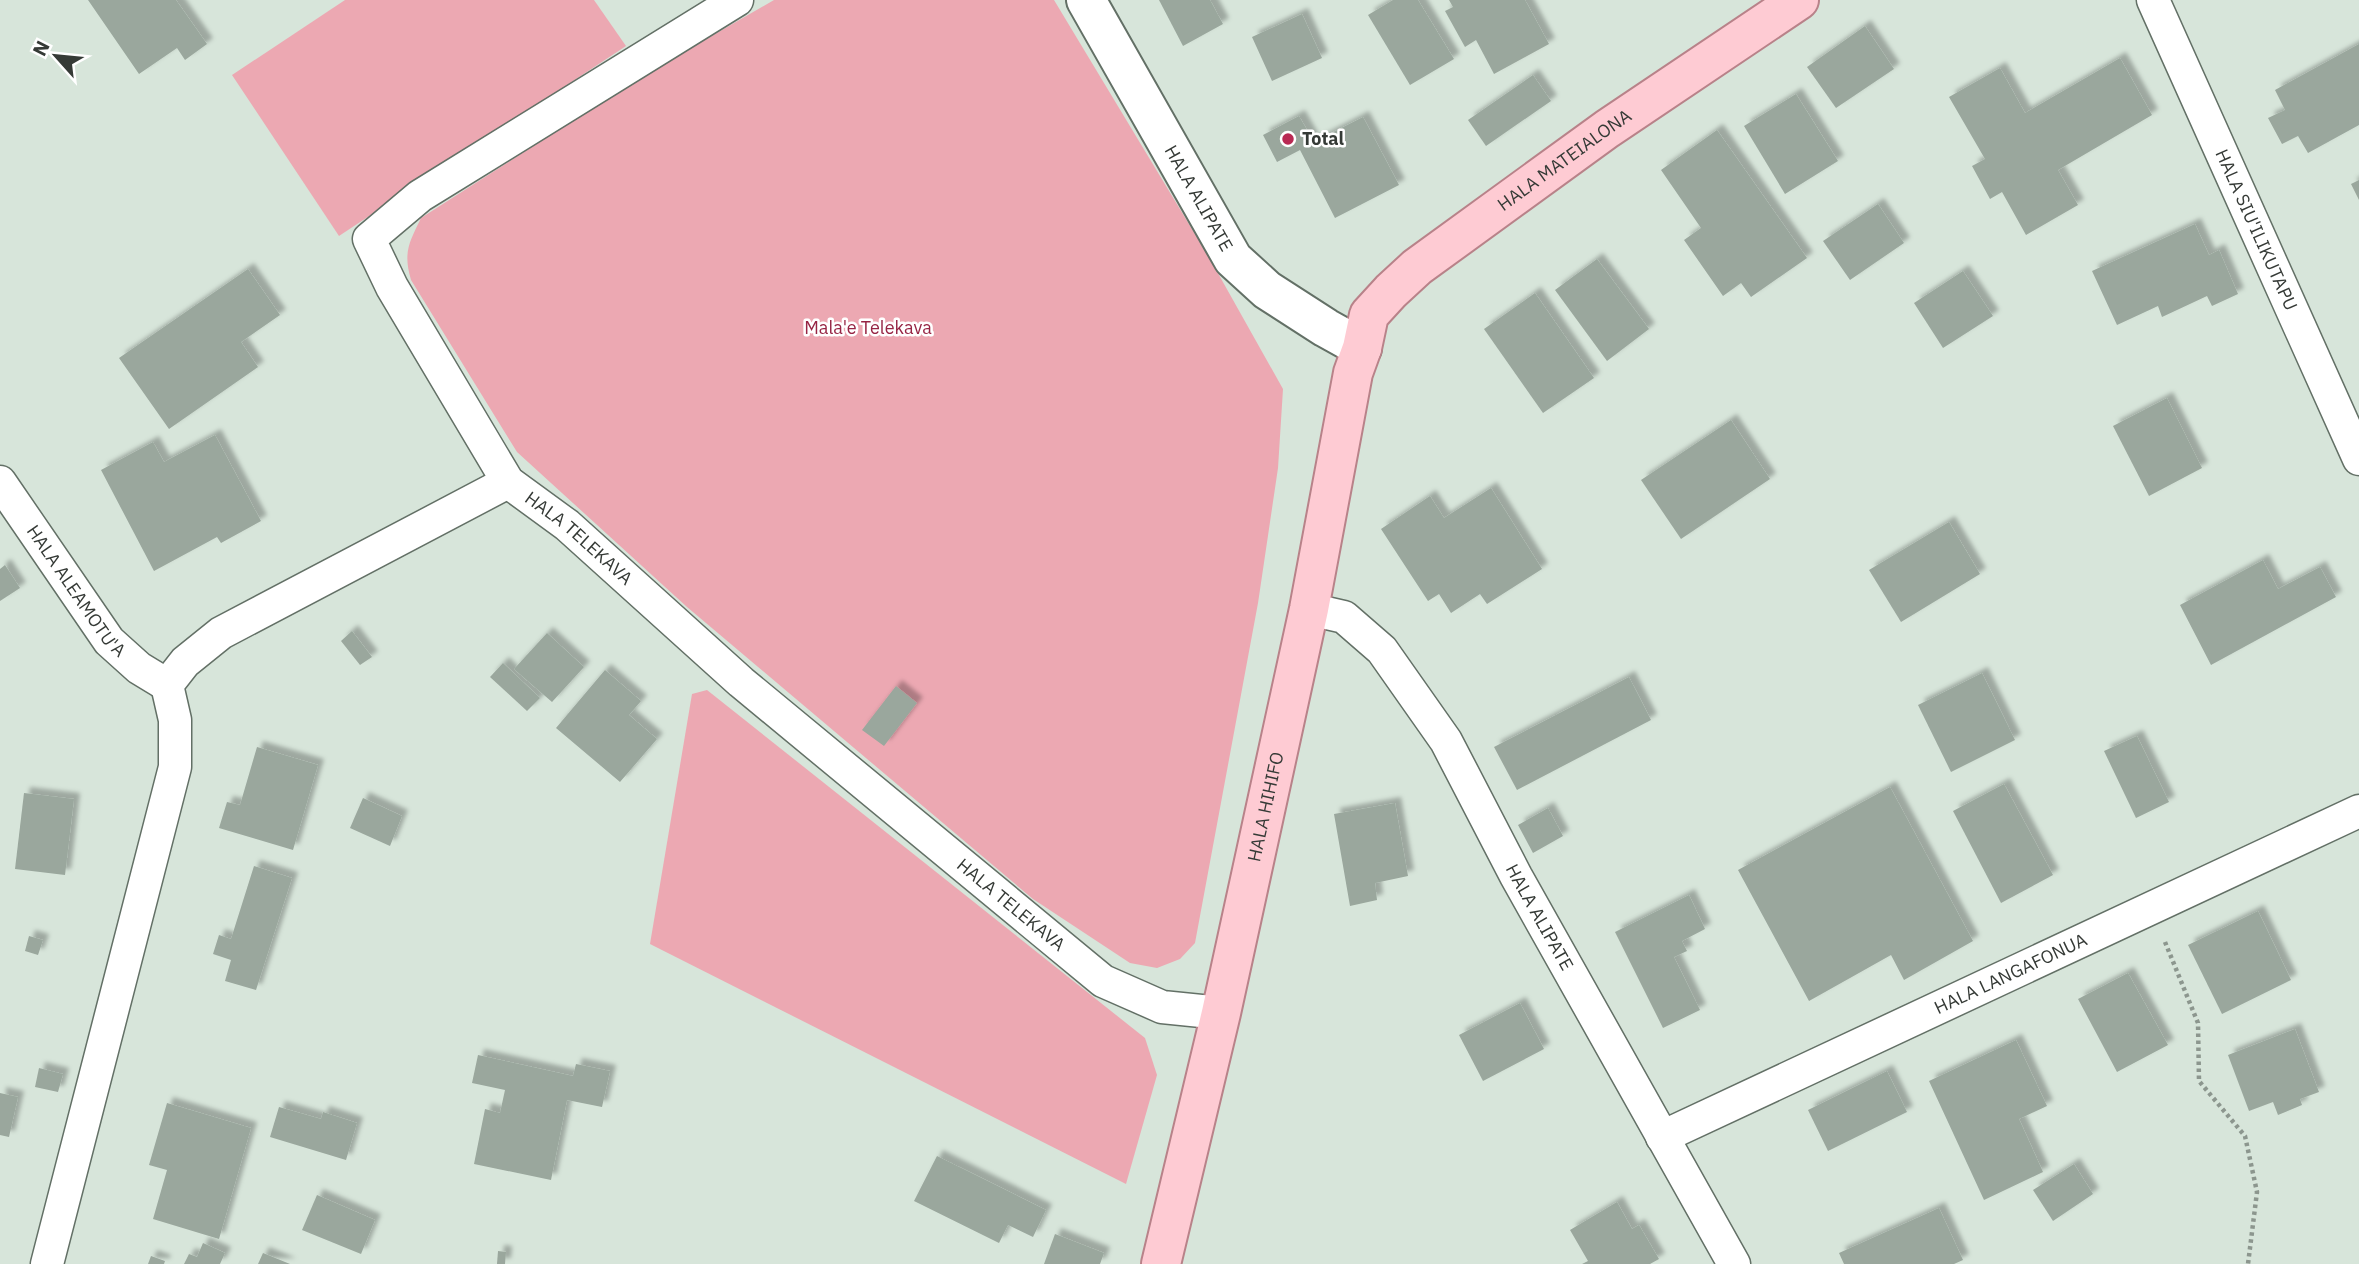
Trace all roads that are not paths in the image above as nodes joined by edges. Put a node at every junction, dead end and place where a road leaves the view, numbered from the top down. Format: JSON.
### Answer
{"nodes":[{"id":1,"x":737,"y":0,"type":"edge"},
{"id":2,"x":1086,"y":0,"type":"edge"},
{"id":3,"x":2153,"y":0,"type":"edge"},
{"id":4,"x":1792,"y":2,"type":"edge"},
{"id":5,"x":1362,"y":348,"type":"junction"},
{"id":6,"x":2359,"y":460,"type":"edge"},
{"id":7,"x":0,"y":482,"type":"edge"},
{"id":8,"x":508,"y":482,"type":"junction"},
{"id":9,"x":1309,"y":609,"type":"junction"},
{"id":10,"x":167,"y":685,"type":"junction"},
{"id":11,"x":2359,"y":811,"type":"edge"},
{"id":12,"x":1221,"y":1013,"type":"junction"},
{"id":13,"x":1662,"y":1137,"type":"junction"},
{"id":14,"x":47,"y":1264,"type":"edge"},
{"id":15,"x":1161,"y":1264,"type":"edge"},
{"id":16,"x":1734,"y":1264,"type":"edge"}],
"edges":[{"from":1,"to":8,"type":"street","name":"HALA TELEKAVA"},
{"from":2,"to":5,"type":"street","name":"HALA ALIPATE"},
{"from":3,"to":6,"type":"street","name":"HALA SIU'ILIKUTAPU"},
{"from":4,"to":5,"type":"main road","name":"HALA MATEIALONA"},
{"from":5,"to":9,"type":"main road","name":"HALA HIHIFO"},
{"from":7,"to":10,"type":"street","name":"HALA ALEAMOTU'A"},
{"from":8,"to":10,"type":"street"},
{"from":8,"to":12,"type":"street","name":"HALA TELEKAVA"},
{"from":9,"to":12,"type":"main road","name":"HALA HIHIFO"},
{"from":9,"to":13,"type":"street","name":"HALA ALIPATE"},
{"from":10,"to":14,"type":"street"},
{"from":11,"to":13,"type":"street","name":"HALA LANGAFONUA"},
{"from":12,"to":15,"type":"main road","name":"HALA HIHIFO"},
{"from":13,"to":16,"type":"street","name":"HALA ALIPATE"}]}
